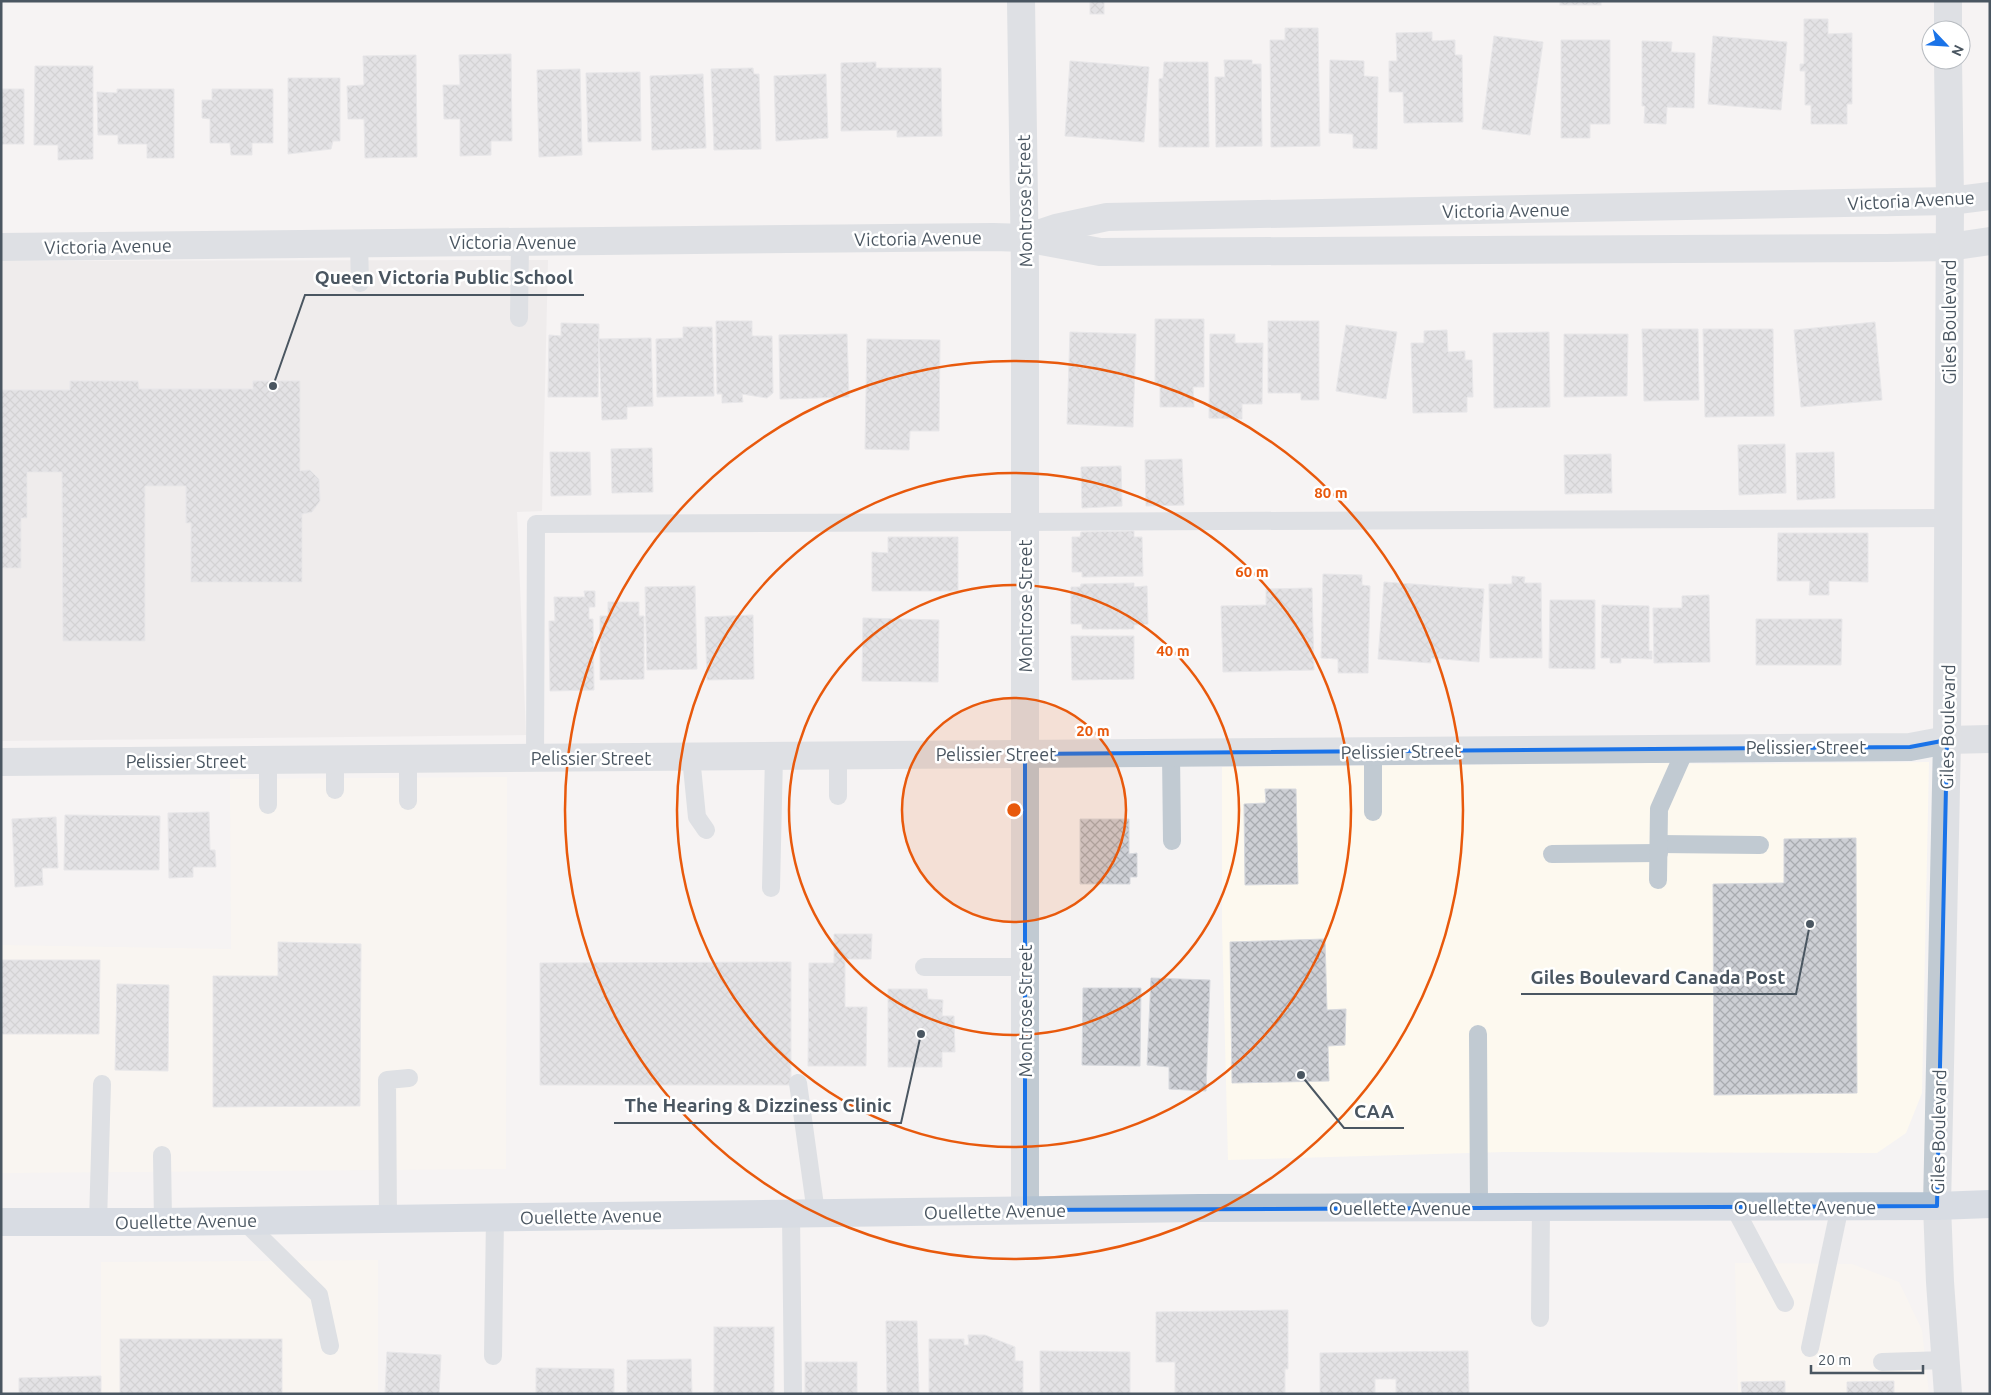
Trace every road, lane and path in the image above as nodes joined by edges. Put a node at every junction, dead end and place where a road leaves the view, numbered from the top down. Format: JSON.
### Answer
{"nodes":[{"id":1,"x":1021,"y":1,"type":"edge"},
{"id":2,"x":1948,"y":1,"type":"edge"},
{"id":3,"x":1948,"y":20,"type":"edge"},
{"id":4,"x":1948,"y":70,"type":"edge"},
{"id":5,"x":1990,"y":196,"type":"edge"},
{"id":6,"x":1950,"y":201,"type":"junction"},
{"id":7,"x":1025,"y":238,"type":"junction"},
{"id":8,"x":1990,"y":241,"type":"edge"},
{"id":9,"x":359,"y":243,"type":"junction"},
{"id":10,"x":520,"y":243,"type":"junction"},
{"id":11,"x":1949,"y":246,"type":"junction"},
{"id":12,"x":1,"y":247,"type":"edge"},
{"id":13,"x":360,"y":283,"type":"dead end"},
{"id":14,"x":519,"y":318,"type":"dead end"},
{"id":15,"x":1948,"y":518,"type":"junction"},
{"id":16,"x":1025,"y":523,"type":"junction"},
{"id":17,"x":1947,"y":740,"type":"junction"},
{"id":18,"x":1990,"y":740,"type":"edge"},
{"id":19,"x":1686,"y":748,"type":"junction"},
{"id":20,"x":1373,"y":751,"type":"junction"},
{"id":21,"x":1171,"y":753,"type":"junction"},
{"id":22,"x":1025,"y":754,"type":"junction"},
{"id":23,"x":774,"y":756,"type":"junction"},
{"id":24,"x":838,"y":756,"type":"junction"},
{"id":25,"x":691,"y":757,"type":"junction"},
{"id":26,"x":535,"y":758,"type":"junction"},
{"id":27,"x":408,"y":759,"type":"junction"},
{"id":28,"x":268,"y":760,"type":"junction"},
{"id":29,"x":336,"y":760,"type":"junction"},
{"id":30,"x":1,"y":762,"type":"edge"},
{"id":31,"x":335,"y":790,"type":"dead end"},
{"id":32,"x":838,"y":796,"type":"dead end"},
{"id":33,"x":408,"y":801,"type":"dead end"},
{"id":34,"x":268,"y":805,"type":"dead end"},
{"id":35,"x":1373,"y":812,"type":"dead end"},
{"id":36,"x":706,"y":830,"type":"dead end"},
{"id":37,"x":1172,"y":840,"type":"dead end"},
{"id":38,"x":1760,"y":845,"type":"dead end"},
{"id":39,"x":1659,"y":849,"type":"junction"},
{"id":40,"x":1552,"y":854,"type":"dead end"},
{"id":41,"x":1658,"y":880,"type":"dead end"},
{"id":42,"x":771,"y":888,"type":"dead end"},
{"id":43,"x":924,"y":967,"type":"dead end"},
{"id":44,"x":1025,"y":967,"type":"junction"},
{"id":45,"x":1478,"y":1034,"type":"dead end"},
{"id":46,"x":409,"y":1078,"type":"dead end"},
{"id":47,"x":798,"y":1083,"type":"dead end"},
{"id":48,"x":102,"y":1084,"type":"dead end"},
{"id":49,"x":162,"y":1155,"type":"dead end"},
{"id":50,"x":1990,"y":1204,"type":"edge"},
{"id":51,"x":1840,"y":1206,"type":"junction"},
{"id":52,"x":1937,"y":1206,"type":"junction"},
{"id":53,"x":1479,"y":1207,"type":"junction"},
{"id":54,"x":1540,"y":1207,"type":"junction"},
{"id":55,"x":1734,"y":1207,"type":"junction"},
{"id":56,"x":1025,"y":1210,"type":"junction"},
{"id":57,"x":804,"y":1213,"type":"junction"},
{"id":58,"x":495,"y":1218,"type":"junction"},
{"id":59,"x":388,"y":1219,"type":"junction"},
{"id":60,"x":244,"y":1221,"type":"junction"},
{"id":61,"x":1,"y":1222,"type":"edge"},
{"id":62,"x":98,"y":1222,"type":"junction"},
{"id":63,"x":163,"y":1222,"type":"junction"},
{"id":64,"x":1786,"y":1303,"type":"dead end"},
{"id":65,"x":1540,"y":1318,"type":"dead end"},
{"id":66,"x":330,"y":1346,"type":"dead end"},
{"id":67,"x":1810,"y":1348,"type":"dead end"},
{"id":68,"x":493,"y":1356,"type":"dead end"},
{"id":69,"x":1946,"y":1360,"type":"junction"},
{"id":70,"x":1882,"y":1362,"type":"dead end"},
{"id":71,"x":794,"y":1394,"type":"edge"},
{"id":72,"x":1948,"y":1394,"type":"edge"}],
"edges":[{"from":1,"to":7,"type":"street","name":"Montrose Street"},
{"from":2,"to":3,"type":"street"},
{"from":4,"to":6,"type":"street","name":"Giles Boulevard"},
{"from":5,"to":6,"type":"street","name":"Victoria Avenue"},
{"from":6,"to":7,"type":"street","name":"Victoria Avenue"},
{"from":6,"to":11,"type":"street","name":"Giles Boulevard"},
{"from":7,"to":10,"type":"street","name":"Victoria Avenue"},
{"from":7,"to":11,"type":"street","name":"Victoria Avenue"},
{"from":7,"to":16,"type":"street","name":"Montrose Street"},
{"from":8,"to":11,"type":"street","name":"Victoria Avenue"},
{"from":9,"to":10,"type":"street","name":"Victoria Avenue"},
{"from":9,"to":12,"type":"street","name":"Victoria Avenue"},
{"from":9,"to":13,"type":"lane"},
{"from":10,"to":14,"type":"lane"},
{"from":11,"to":15,"type":"street","name":"Giles Boulevard"},
{"from":15,"to":16,"type":"lane"},
{"from":15,"to":17,"type":"street","name":"Giles Boulevard"},
{"from":16,"to":22,"type":"street","name":"Montrose Street"},
{"from":16,"to":26,"type":"lane"},
{"from":17,"to":18,"type":"street","name":"Pelissier Street"},
{"from":17,"to":19,"type":"street","name":"Pelissier Street"},
{"from":17,"to":52,"type":"street","name":"Giles Boulevard"},
{"from":19,"to":20,"type":"street","name":"Pelissier Street"},
{"from":19,"to":39,"type":"lane"},
{"from":20,"to":21,"type":"street","name":"Pelissier Street"},
{"from":20,"to":35,"type":"lane"},
{"from":21,"to":22,"type":"street","name":"Pelissier Street"},
{"from":21,"to":37,"type":"lane"},
{"from":22,"to":24,"type":"street","name":"Pelissier Street"},
{"from":22,"to":44,"type":"street","name":"Montrose Street"},
{"from":23,"to":24,"type":"street","name":"Pelissier Street"},
{"from":23,"to":25,"type":"street","name":"Pelissier Street"},
{"from":23,"to":42,"type":"lane"},
{"from":24,"to":32,"type":"lane"},
{"from":25,"to":26,"type":"street","name":"Pelissier Street"},
{"from":25,"to":36,"type":"lane"},
{"from":26,"to":27,"type":"street","name":"Pelissier Street"},
{"from":27,"to":29,"type":"street","name":"Pelissier Street"},
{"from":27,"to":33,"type":"lane"},
{"from":28,"to":29,"type":"street","name":"Pelissier Street"},
{"from":28,"to":30,"type":"street","name":"Pelissier Street"},
{"from":28,"to":34,"type":"lane"},
{"from":29,"to":31,"type":"lane"},
{"from":38,"to":39,"type":"lane"},
{"from":39,"to":40,"type":"lane"},
{"from":39,"to":41,"type":"lane"},
{"from":43,"to":44,"type":"lane"},
{"from":44,"to":56,"type":"street","name":"Montrose Street"},
{"from":45,"to":53,"type":"lane"},
{"from":46,"to":59,"type":"lane"},
{"from":47,"to":57,"type":"lane"},
{"from":48,"to":62,"type":"lane"},
{"from":49,"to":63,"type":"lane"},
{"from":50,"to":52,"type":"main road","name":"Ouellette Avenue"},
{"from":51,"to":52,"type":"main road","name":"Ouellette Avenue"},
{"from":51,"to":55,"type":"main road","name":"Ouellette Avenue"},
{"from":51,"to":67,"type":"lane"},
{"from":52,"to":69,"type":"street","name":"Giles Boulevard"},
{"from":53,"to":54,"type":"main road","name":"Ouellette Avenue"},
{"from":53,"to":56,"type":"main road","name":"Ouellette Avenue"},
{"from":54,"to":55,"type":"main road","name":"Ouellette Avenue"},
{"from":54,"to":65,"type":"lane"},
{"from":55,"to":64,"type":"lane"},
{"from":56,"to":57,"type":"main road","name":"Ouellette Avenue"},
{"from":57,"to":58,"type":"main road","name":"Ouellette Avenue"},
{"from":57,"to":71,"type":"lane"},
{"from":58,"to":59,"type":"main road","name":"Ouellette Avenue"},
{"from":58,"to":68,"type":"lane"},
{"from":59,"to":60,"type":"main road","name":"Ouellette Avenue"},
{"from":60,"to":63,"type":"main road","name":"Ouellette Avenue"},
{"from":60,"to":66,"type":"lane"},
{"from":61,"to":62,"type":"main road","name":"Ouellette Avenue"},
{"from":62,"to":63,"type":"main road","name":"Ouellette Avenue"},
{"from":69,"to":70,"type":"lane"},
{"from":69,"to":72,"type":"street","name":"Giles Boulevard"}]}
